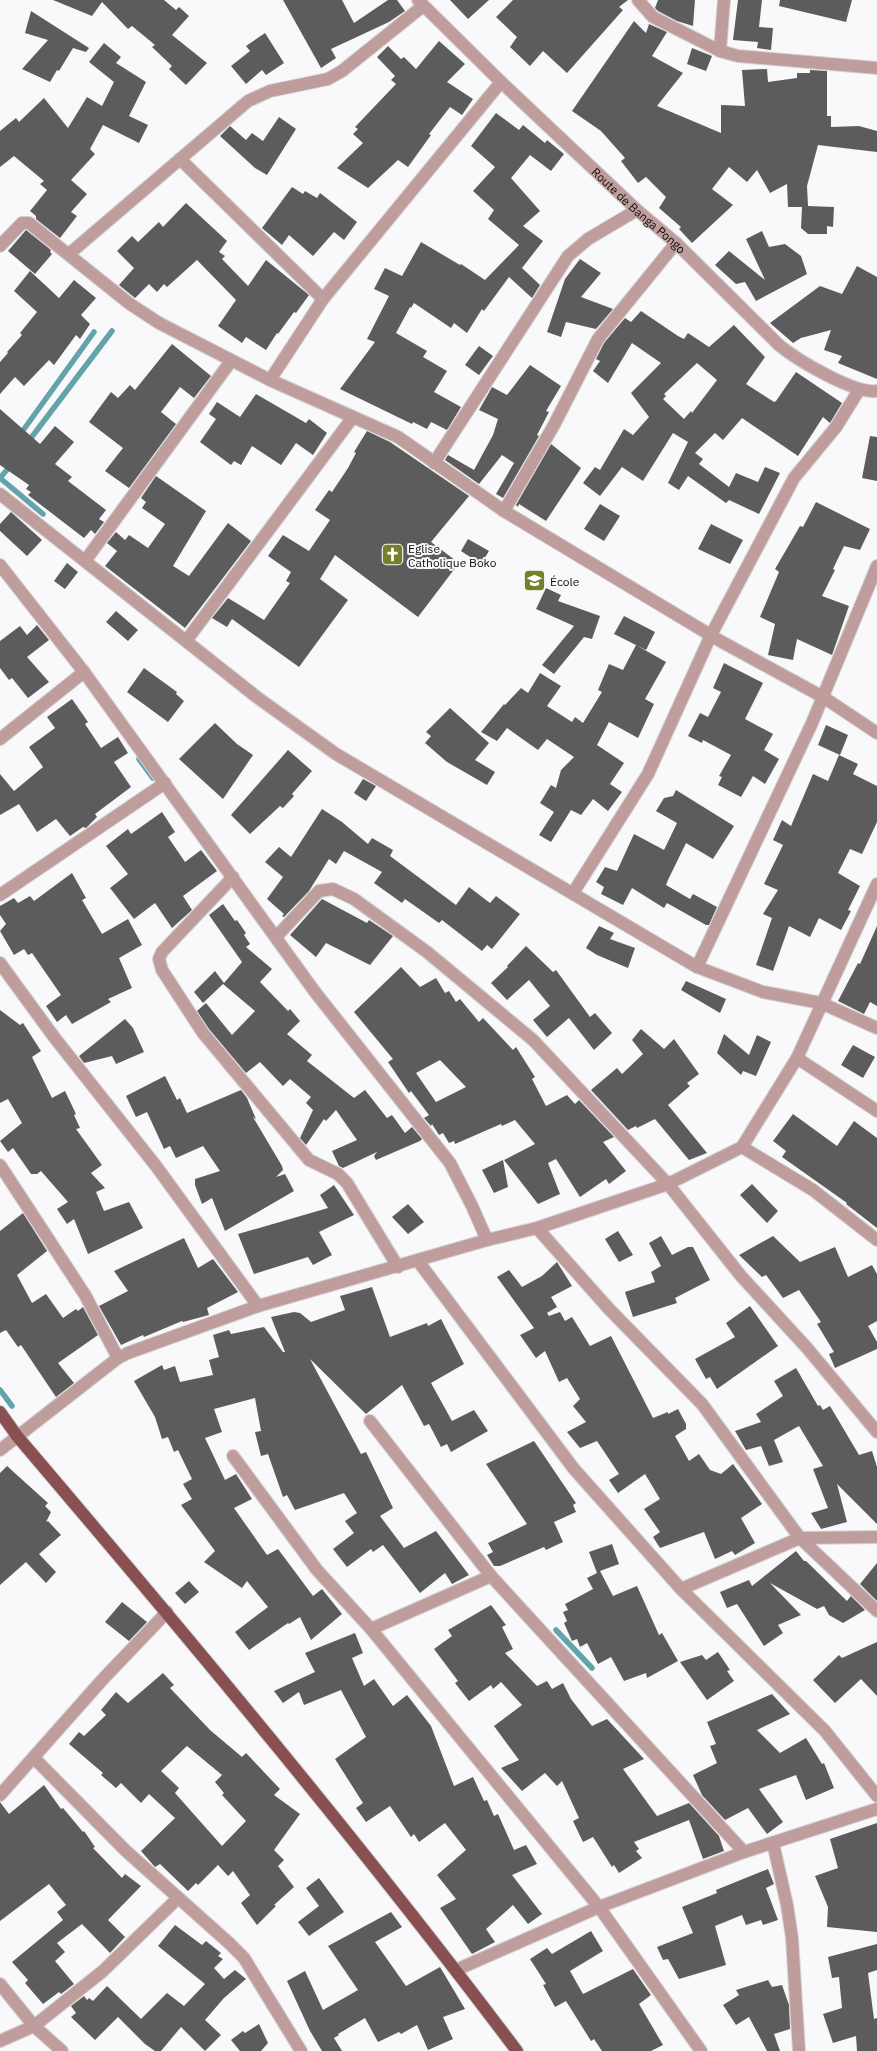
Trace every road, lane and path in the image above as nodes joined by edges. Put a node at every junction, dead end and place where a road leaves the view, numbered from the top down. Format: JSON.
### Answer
{"nodes":[{"id":1,"x":638,"y":0,"type":"edge"},
{"id":2,"x":724,"y":0,"type":"edge"},
{"id":3,"x":421,"y":3,"type":"edge"},
{"id":4,"x":720,"y":51,"type":"junction"},
{"id":5,"x":877,"y":68,"type":"edge"},
{"id":6,"x":501,"y":82,"type":"junction"},
{"id":7,"x":180,"y":159,"type":"junction"},
{"id":8,"x":637,"y":210,"type":"junction"},
{"id":9,"x":676,"y":243,"type":"junction"},
{"id":10,"x":0,"y":246,"type":"edge"},
{"id":11,"x":69,"y":254,"type":"junction"},
{"id":12,"x":323,"y":299,"type":"junction"},
{"id":13,"x":231,"y":361,"type":"junction"},
{"id":14,"x":270,"y":380,"type":"junction"},
{"id":15,"x":859,"y":390,"type":"junction"},
{"id":16,"x":877,"y":391,"type":"edge"},
{"id":17,"x":353,"y":417,"type":"junction"},
{"id":18,"x":434,"y":463,"type":"junction"},
{"id":19,"x":0,"y":494,"type":"edge"},
{"id":20,"x":504,"y":511,"type":"junction"},
{"id":21,"x":84,"y":561,"type":"junction"},
{"id":22,"x":877,"y":566,"type":"edge"},
{"id":23,"x":2,"y":570,"type":"edge"},
{"id":24,"x":711,"y":635,"type":"junction"},
{"id":25,"x":186,"y":641,"type":"junction"},
{"id":26,"x":84,"y":672,"type":"junction"},
{"id":27,"x":823,"y":697,"type":"junction"},
{"id":28,"x":877,"y":733,"type":"edge"},
{"id":29,"x":0,"y":739,"type":"edge"},
{"id":30,"x":165,"y":783,"type":"junction"},
{"id":31,"x":233,"y":877,"type":"junction"},
{"id":32,"x":877,"y":884,"type":"edge"},
{"id":33,"x":573,"y":893,"type":"junction"},
{"id":34,"x":0,"y":895,"type":"edge"},
{"id":35,"x":276,"y":937,"type":"junction"},
{"id":36,"x":0,"y":963,"type":"edge"},
{"id":37,"x":697,"y":967,"type":"junction"},
{"id":38,"x":821,"y":1004,"type":"junction"},
{"id":39,"x":877,"y":1028,"type":"edge"},
{"id":40,"x":797,"y":1058,"type":"junction"},
{"id":41,"x":877,"y":1111,"type":"edge"},
{"id":42,"x":742,"y":1147,"type":"junction"},
{"id":43,"x":0,"y":1165,"type":"edge"},
{"id":44,"x":668,"y":1184,"type":"junction"},
{"id":45,"x":537,"y":1228,"type":"junction"},
{"id":46,"x":487,"y":1240,"type":"junction"},
{"id":47,"x":877,"y":1240,"type":"edge"},
{"id":48,"x":418,"y":1262,"type":"junction"},
{"id":49,"x":398,"y":1267,"type":"junction"},
{"id":50,"x":258,"y":1306,"type":"junction"},
{"id":51,"x":118,"y":1358,"type":"junction"},
{"id":52,"x":0,"y":1412,"type":"edge"},
{"id":53,"x":370,"y":1421,"type":"dead end"},
{"id":54,"x":877,"y":1432,"type":"edge"},
{"id":55,"x":17,"y":1436,"type":"junction"},
{"id":56,"x":0,"y":1450,"type":"edge"},
{"id":57,"x":233,"y":1456,"type":"dead end"},
{"id":58,"x":877,"y":1537,"type":"edge"},
{"id":59,"x":800,"y":1538,"type":"junction"},
{"id":60,"x":492,"y":1576,"type":"junction"},
{"id":61,"x":681,"y":1589,"type":"junction"},
{"id":62,"x":877,"y":1611,"type":"edge"},
{"id":63,"x":167,"y":1612,"type":"junction"},
{"id":64,"x":371,"y":1629,"type":"junction"},
{"id":65,"x":34,"y":1758,"type":"junction"},
{"id":66,"x":0,"y":1795,"type":"edge"},
{"id":67,"x":877,"y":1796,"type":"edge"},
{"id":68,"x":877,"y":1809,"type":"edge"},
{"id":69,"x":773,"y":1843,"type":"junction"},
{"id":70,"x":744,"y":1852,"type":"junction"},
{"id":71,"x":178,"y":1898,"type":"junction"},
{"id":72,"x":599,"y":1907,"type":"junction"},
{"id":73,"x":456,"y":1970,"type":"junction"},
{"id":74,"x":0,"y":1984,"type":"edge"},
{"id":75,"x":34,"y":2026,"type":"junction"},
{"id":76,"x":0,"y":2041,"type":"edge"},
{"id":77,"x":62,"y":2051,"type":"edge"},
{"id":78,"x":301,"y":2051,"type":"edge"},
{"id":79,"x":517,"y":2051,"type":"edge"},
{"id":80,"x":701,"y":2051,"type":"edge"},
{"id":81,"x":799,"y":2051,"type":"edge"}],
"edges":[{"from":1,"to":4,"type":"street"},
{"from":2,"to":4,"type":"street"},
{"from":3,"to":6,"type":"street","name":"Route de Banga Pongo"},
{"from":3,"to":7,"type":"street"},
{"from":4,"to":5,"type":"street"},
{"from":6,"to":8,"type":"street","name":"Route de Banga Pongo"},
{"from":6,"to":12,"type":"street"},
{"from":7,"to":11,"type":"street"},
{"from":7,"to":12,"type":"street"},
{"from":8,"to":9,"type":"street","name":"Route de Banga Pongo"},
{"from":8,"to":18,"type":"street"},
{"from":9,"to":15,"type":"street","name":"Route de Banga Pongo"},
{"from":9,"to":20,"type":"street"},
{"from":10,"to":11,"type":"street"},
{"from":11,"to":13,"type":"street"},
{"from":12,"to":14,"type":"street"},
{"from":13,"to":14,"type":"street"},
{"from":13,"to":21,"type":"street"},
{"from":14,"to":17,"type":"street"},
{"from":15,"to":16,"type":"street","name":"Route de Banga Pongo"},
{"from":15,"to":24,"type":"street"},
{"from":17,"to":18,"type":"street"},
{"from":17,"to":25,"type":"street"},
{"from":18,"to":20,"type":"street"},
{"from":19,"to":21,"type":"street"},
{"from":20,"to":24,"type":"street"},
{"from":21,"to":25,"type":"street"},
{"from":22,"to":27,"type":"street"},
{"from":23,"to":26,"type":"street"},
{"from":24,"to":27,"type":"street"},
{"from":24,"to":33,"type":"street"},
{"from":25,"to":33,"type":"street"},
{"from":26,"to":29,"type":"street"},
{"from":26,"to":30,"type":"street"},
{"from":27,"to":28,"type":"street"},
{"from":27,"to":37,"type":"street"},
{"from":30,"to":31,"type":"street"},
{"from":30,"to":34,"type":"street"},
{"from":31,"to":35,"type":"street"},
{"from":31,"to":49,"type":"street"},
{"from":32,"to":38,"type":"street"},
{"from":33,"to":37,"type":"street"},
{"from":35,"to":44,"type":"street"},
{"from":35,"to":46,"type":"street"},
{"from":36,"to":50,"type":"street"},
{"from":37,"to":38,"type":"street"},
{"from":38,"to":39,"type":"street"},
{"from":38,"to":40,"type":"street"},
{"from":40,"to":41,"type":"street"},
{"from":40,"to":42,"type":"street"},
{"from":42,"to":44,"type":"street"},
{"from":42,"to":47,"type":"street"},
{"from":43,"to":51,"type":"street"},
{"from":44,"to":45,"type":"street"},
{"from":44,"to":54,"type":"street"},
{"from":45,"to":46,"type":"street"},
{"from":45,"to":59,"type":"street"},
{"from":46,"to":48,"type":"street"},
{"from":48,"to":49,"type":"street"},
{"from":48,"to":61,"type":"street"},
{"from":49,"to":50,"type":"street"},
{"from":50,"to":51,"type":"street"},
{"from":51,"to":55,"type":"street"},
{"from":52,"to":55,"type":"main road"},
{"from":53,"to":60,"type":"street"},
{"from":55,"to":56,"type":"street"},
{"from":55,"to":63,"type":"main road"},
{"from":57,"to":64,"type":"street"},
{"from":58,"to":59,"type":"street"},
{"from":59,"to":61,"type":"street"},
{"from":59,"to":62,"type":"street"},
{"from":60,"to":64,"type":"street"},
{"from":60,"to":70,"type":"street"},
{"from":61,"to":67,"type":"street"},
{"from":63,"to":65,"type":"street"},
{"from":63,"to":73,"type":"main road"},
{"from":64,"to":72,"type":"street"},
{"from":65,"to":66,"type":"street"},
{"from":65,"to":71,"type":"street"},
{"from":68,"to":69,"type":"street"},
{"from":69,"to":70,"type":"street"},
{"from":69,"to":81,"type":"street"},
{"from":70,"to":72,"type":"street"},
{"from":71,"to":75,"type":"street"},
{"from":71,"to":78,"type":"street"},
{"from":72,"to":73,"type":"street"},
{"from":72,"to":80,"type":"street"},
{"from":73,"to":79,"type":"main road"},
{"from":74,"to":75,"type":"street"},
{"from":75,"to":76,"type":"street"},
{"from":75,"to":77,"type":"street"}]}
